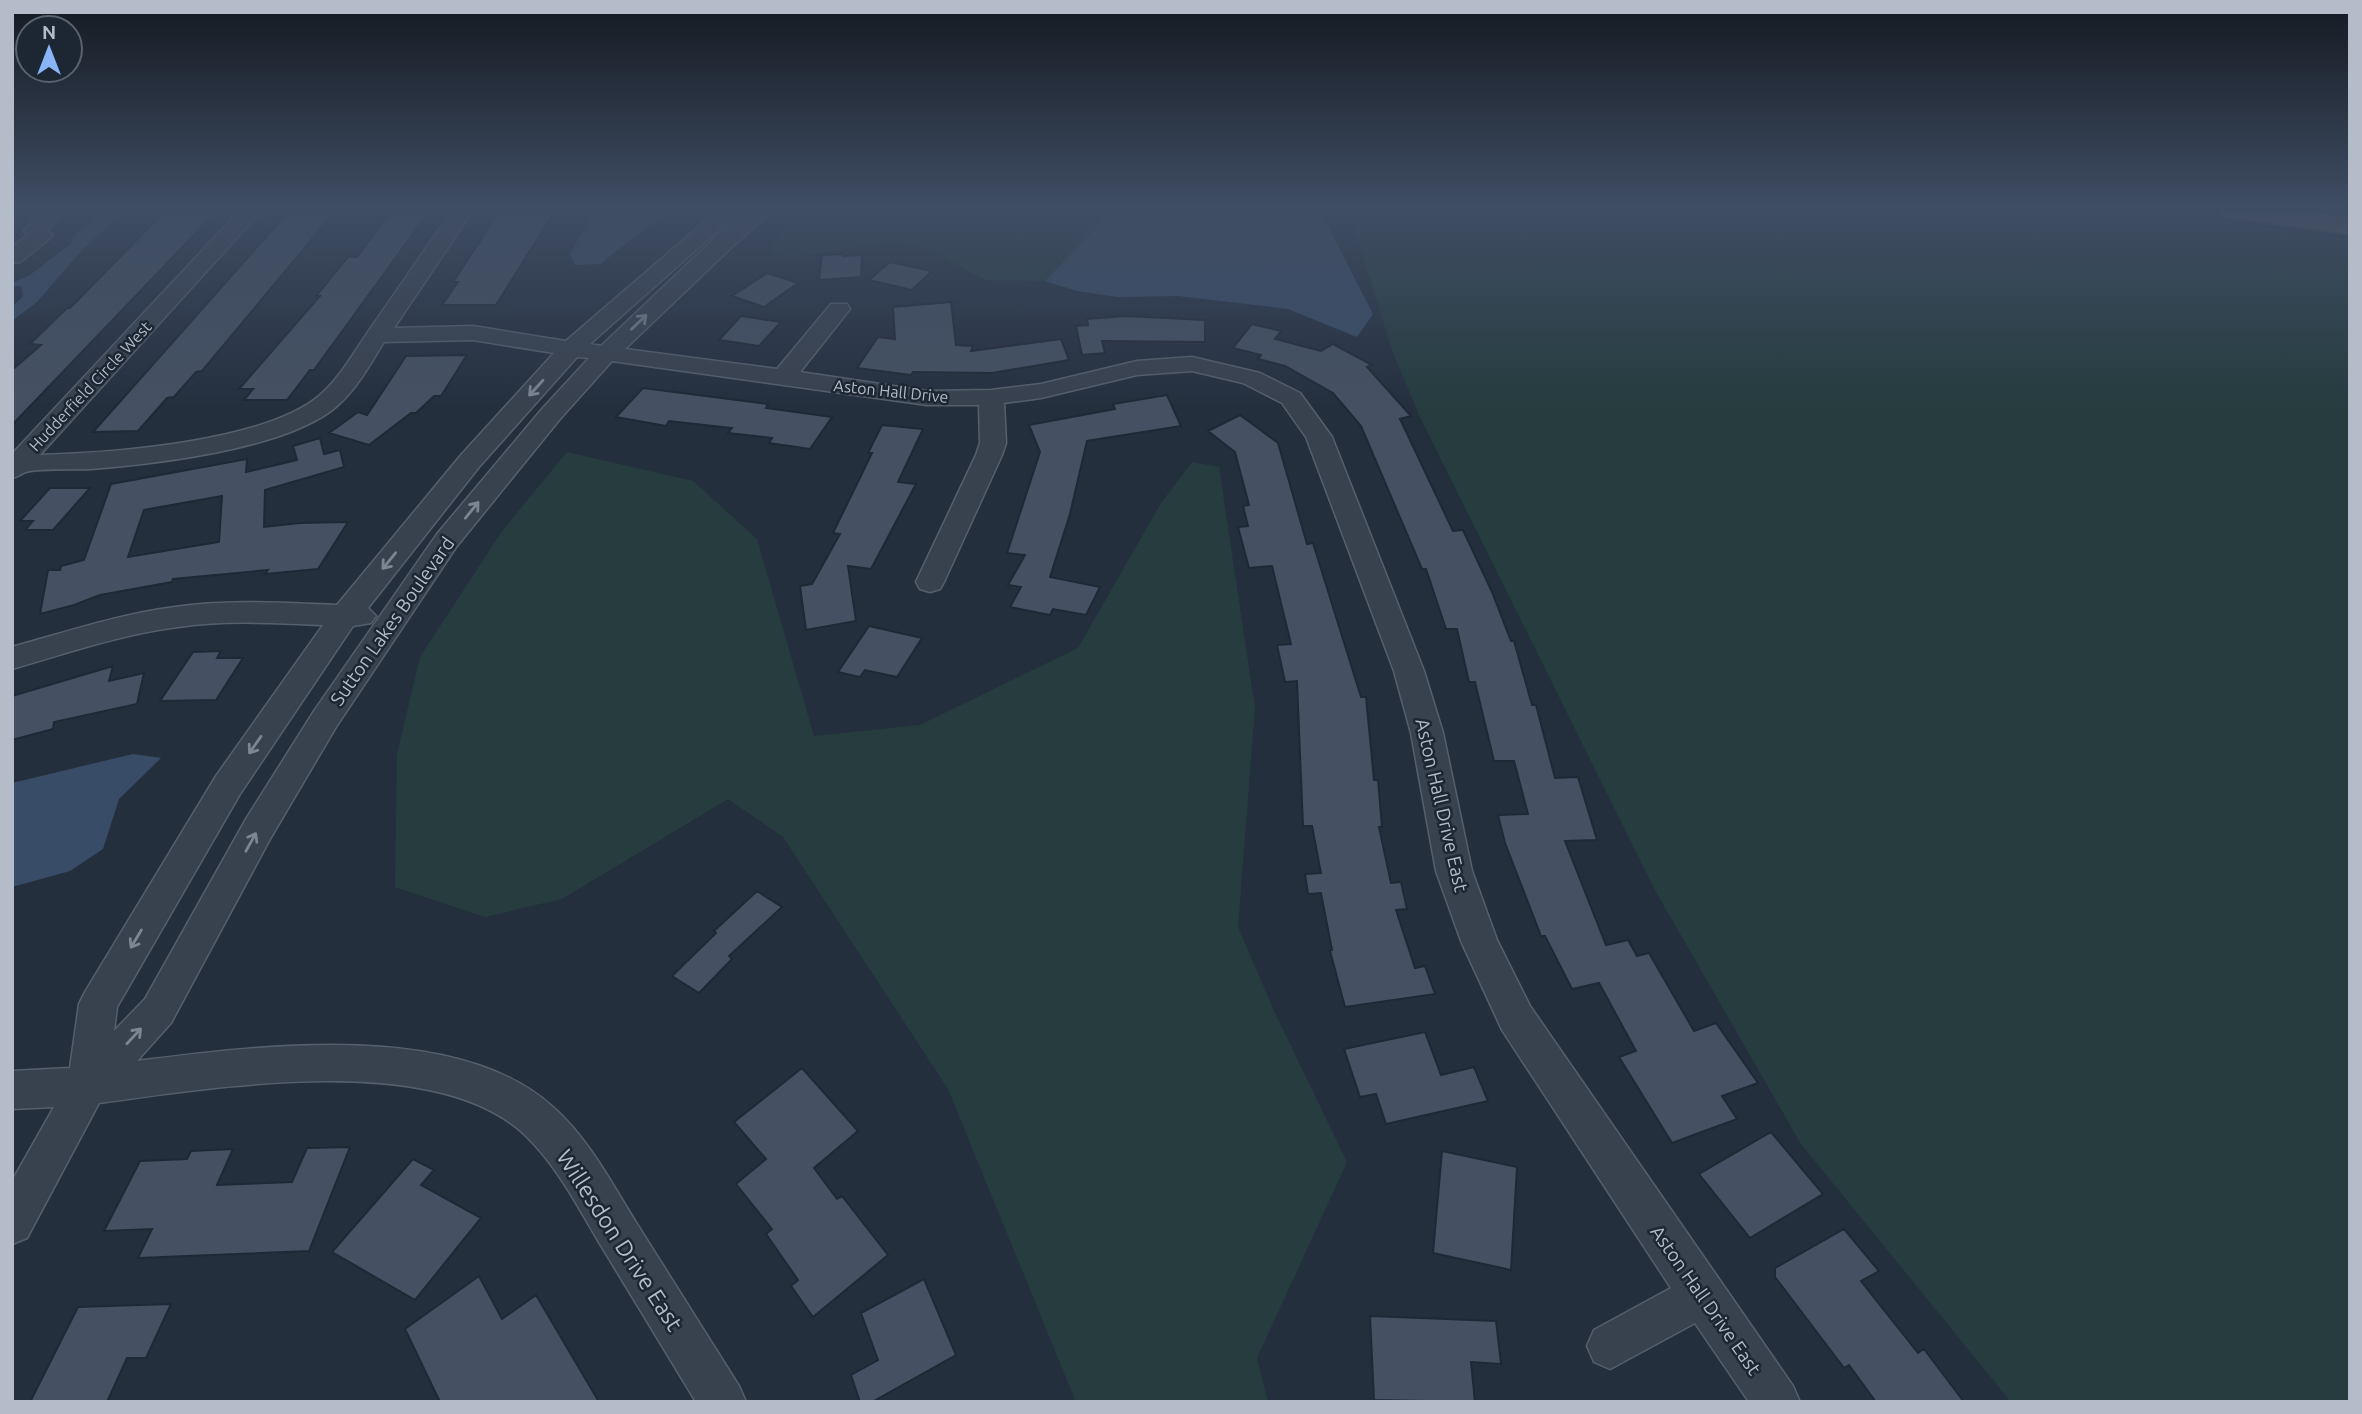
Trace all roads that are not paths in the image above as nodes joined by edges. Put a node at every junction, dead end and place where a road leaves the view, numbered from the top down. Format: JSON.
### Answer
{"nodes":[{"id":1,"x":192,"y":275,"type":"edge"},
{"id":2,"x":419,"y":275,"type":"edge"},
{"id":3,"x":655,"y":275,"type":"edge"},
{"id":4,"x":689,"y":275,"type":"edge"},
{"id":5,"x":839,"y":309,"type":"dead end"},
{"id":6,"x":379,"y":335,"type":"junction"},
{"id":7,"x":571,"y":349,"type":"junction"},
{"id":8,"x":607,"y":353,"type":"junction"},
{"id":9,"x":783,"y":377,"type":"junction"},
{"id":10,"x":1251,"y":378,"type":"joint"},
{"id":11,"x":991,"y":397,"type":"junction"},
{"id":12,"x":15,"y":467,"type":"edge"},
{"id":13,"x":930,"y":582,"type":"dead end"},
{"id":14,"x":394,"y":615,"type":"junction"},
{"id":15,"x":345,"y":616,"type":"junction"},
{"id":16,"x":12,"y":659,"type":"edge"},
{"id":17,"x":87,"y":1086,"type":"junction"},
{"id":18,"x":12,"y":1090,"type":"edge"},
{"id":19,"x":12,"y":1223,"type":"edge"},
{"id":20,"x":1702,"y":1295,"type":"junction"},
{"id":21,"x":1610,"y":1346,"type":"dead end"},
{"id":22,"x":723,"y":1402,"type":"edge"},
{"id":23,"x":1777,"y":1402,"type":"edge"}],
"edges":[{"from":1,"to":12,"type":"street","name":"Hudderfield Circle West"},
{"from":2,"to":6,"type":"street"},
{"from":3,"to":7,"type":"street","name":"Sutton Lakes Boulevard"},
{"from":8,"to":4,"type":"street","name":"Sutton Lakes Boulevard","one_way":true},
{"from":5,"to":9,"type":"street"},
{"from":6,"to":7,"type":"street","name":"Aston Hall Drive"},
{"from":6,"to":12,"type":"street"},
{"from":7,"to":8,"type":"street","name":"Aston Hall Drive"},
{"from":7,"to":15,"type":"street","name":"Sutton Lakes Boulevard","one_way":true},
{"from":8,"to":9,"type":"street","name":"Aston Hall Drive"},
{"from":14,"to":8,"type":"street","name":"Sutton Lakes Boulevard","one_way":true},
{"from":9,"to":11,"type":"street","name":"Aston Hall Drive"},
{"from":10,"to":11,"type":"street","name":"Aston Hall Drive"},
{"from":10,"to":20,"type":"street","name":"Aston Hall Drive East"},
{"from":11,"to":13,"type":"street"},
{"from":14,"to":15,"type":"street"},
{"from":17,"to":14,"type":"street","name":"Sutton Lakes Boulevard","one_way":true},
{"from":15,"to":16,"type":"street"},
{"from":15,"to":17,"type":"street","name":"Sutton Lakes Boulevard","one_way":true},
{"from":17,"to":18,"type":"street","name":"Willesdon Drive East"},
{"from":17,"to":19,"type":"street","name":"Sutton Lakes Boulevard"},
{"from":17,"to":22,"type":"street","name":"Willesdon Drive East"},
{"from":20,"to":21,"type":"street"},
{"from":20,"to":23,"type":"street","name":"Aston Hall Drive East"}]}
